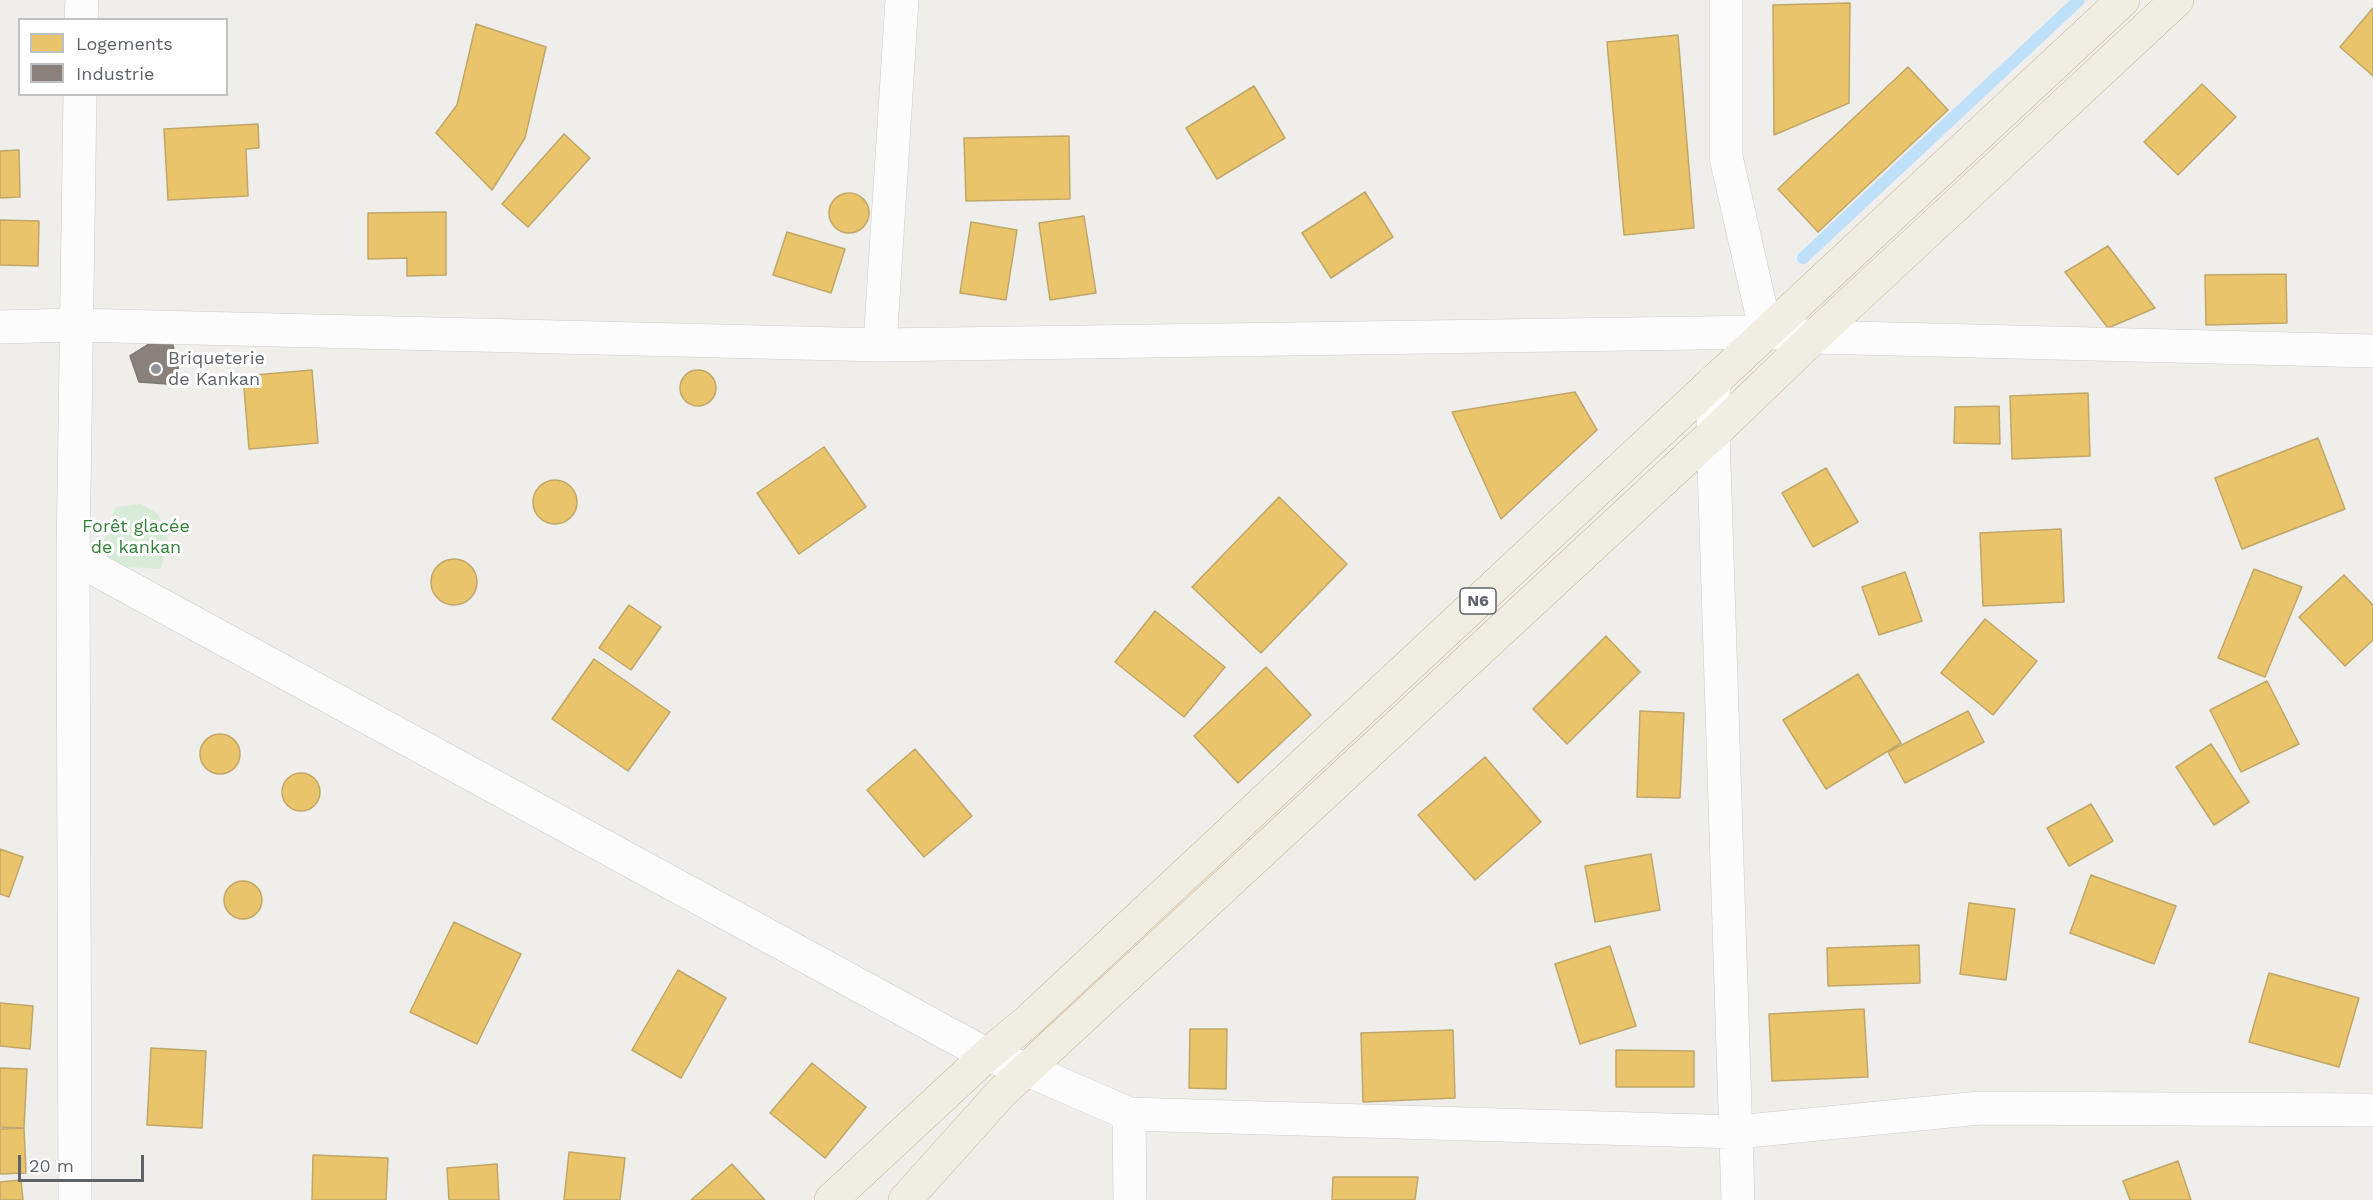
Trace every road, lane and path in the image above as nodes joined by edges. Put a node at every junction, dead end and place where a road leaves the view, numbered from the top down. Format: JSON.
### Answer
{"nodes":[{"id":1,"x":82,"y":0,"type":"edge"},
{"id":2,"x":902,"y":0,"type":"edge"},
{"id":3,"x":1726,"y":0,"type":"edge"},
{"id":4,"x":2123,"y":0,"type":"edge"},
{"id":5,"x":2177,"y":0,"type":"edge"},
{"id":6,"x":81,"y":18,"type":"edge"},
{"id":7,"x":80,"y":96,"type":"edge"},
{"id":8,"x":75,"y":326,"type":"junction"},
{"id":9,"x":0,"y":327,"type":"edge"},
{"id":10,"x":1766,"y":332,"type":"junction"},
{"id":11,"x":1814,"y":337,"type":"junction"},
{"id":12,"x":880,"y":345,"type":"junction"},
{"id":13,"x":2373,"y":351,"type":"edge"},
{"id":14,"x":1714,"y":381,"type":"junction"},
{"id":15,"x":1713,"y":434,"type":"junction"},
{"id":16,"x":73,"y":557,"type":"junction"},
{"id":17,"x":987,"y":1055,"type":"junction"},
{"id":18,"x":1028,"y":1070,"type":"junction"},
{"id":19,"x":2373,"y":1110,"type":"edge"},
{"id":20,"x":1129,"y":1114,"type":"junction"},
{"id":21,"x":1737,"y":1132,"type":"junction"},
{"id":22,"x":75,"y":1200,"type":"edge"},
{"id":23,"x":831,"y":1200,"type":"edge"},
{"id":24,"x":905,"y":1200,"type":"edge"},
{"id":25,"x":1130,"y":1200,"type":"edge"},
{"id":26,"x":1738,"y":1200,"type":"edge"}],
"edges":[{"from":1,"to":6,"type":"street"},
{"from":2,"to":12,"type":"street"},
{"from":3,"to":10,"type":"street"},
{"from":4,"to":10,"type":"highway","number":"N6"},
{"from":5,"to":11,"type":"highway","number":"N6"},
{"from":7,"to":8,"type":"street"},
{"from":8,"to":9,"type":"street"},
{"from":8,"to":12,"type":"street"},
{"from":8,"to":16,"type":"street"},
{"from":10,"to":11,"type":"street"},
{"from":10,"to":12,"type":"street"},
{"from":10,"to":14,"type":"highway","number":"N6"},
{"from":11,"to":13,"type":"street"},
{"from":11,"to":15,"type":"highway","number":"N6"},
{"from":14,"to":15,"type":"street"},
{"from":14,"to":17,"type":"highway","number":"N6"},
{"from":15,"to":18,"type":"highway","number":"N6"},
{"from":15,"to":21,"type":"street"},
{"from":16,"to":17,"type":"street"},
{"from":16,"to":22,"type":"street"},
{"from":17,"to":18,"type":"street"},
{"from":17,"to":23,"type":"highway","number":"N6"},
{"from":18,"to":20,"type":"street"},
{"from":18,"to":24,"type":"highway","number":"N6"},
{"from":19,"to":21,"type":"street"},
{"from":20,"to":21,"type":"street"},
{"from":20,"to":25,"type":"street"},
{"from":21,"to":26,"type":"street"}]}
